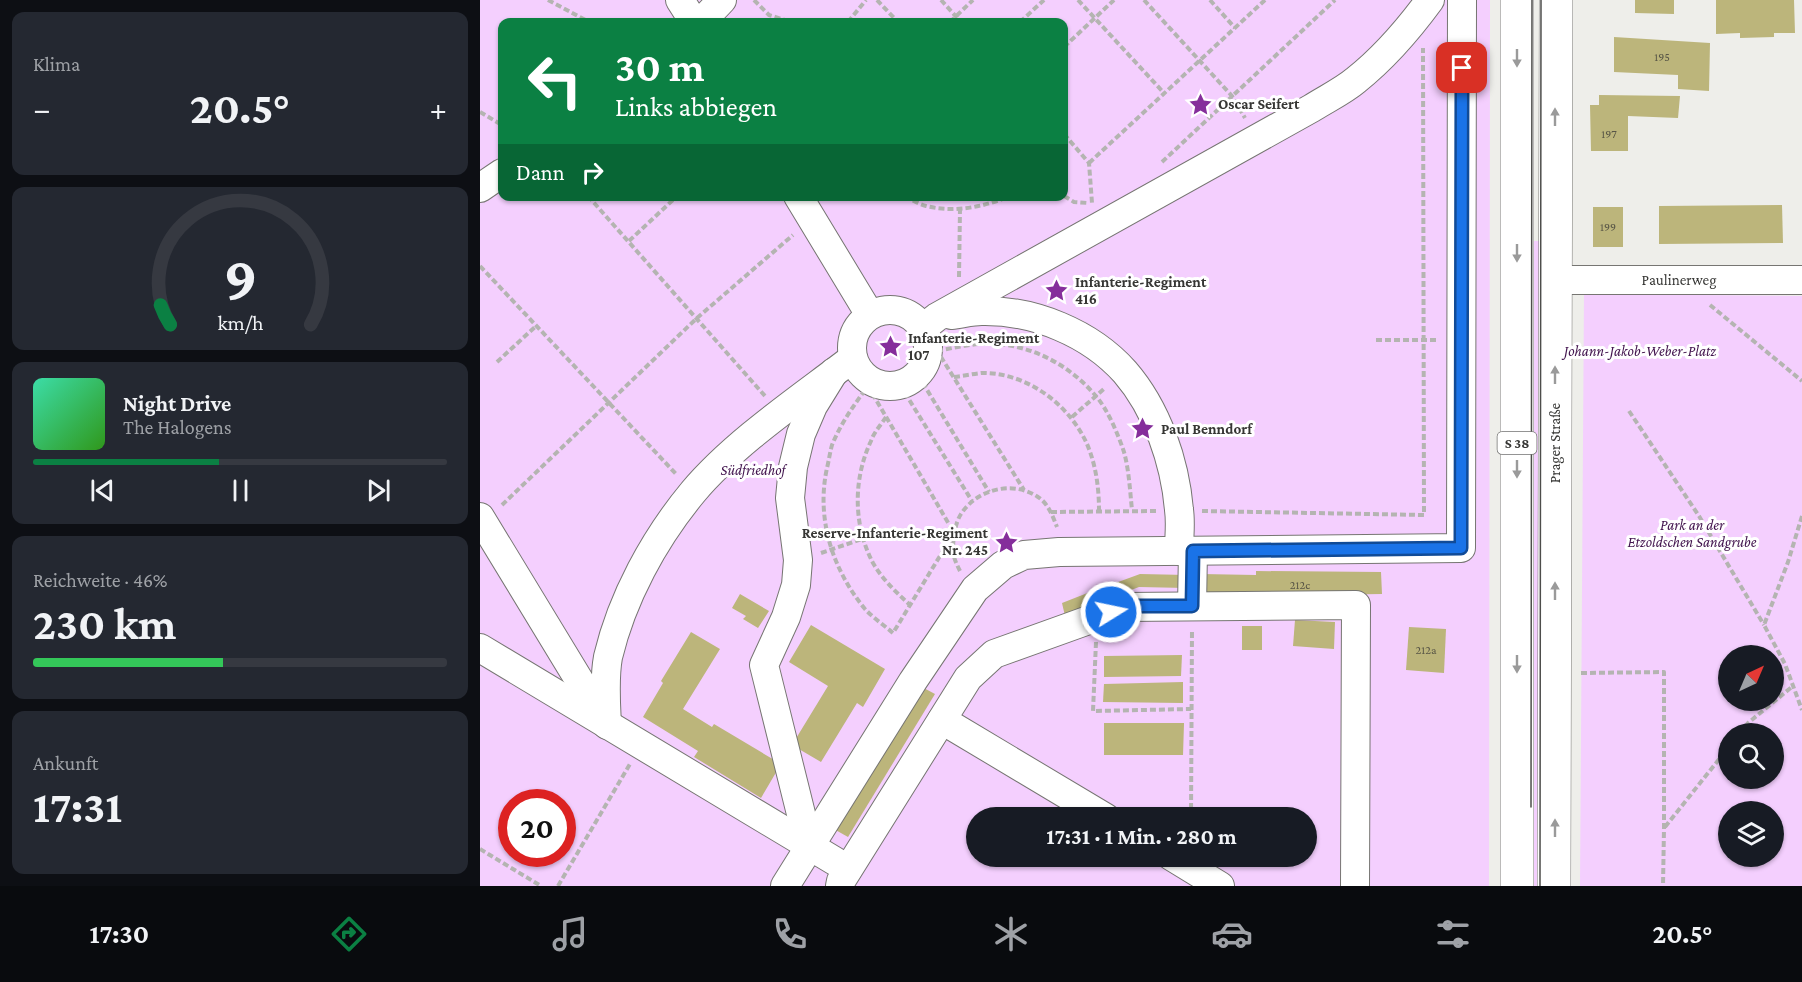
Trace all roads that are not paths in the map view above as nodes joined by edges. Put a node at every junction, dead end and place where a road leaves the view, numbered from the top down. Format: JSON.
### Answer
{"nodes":[{"id":1,"x":680,"y":0,"type":"edge"},
{"id":2,"x":722,"y":0,"type":"edge"},
{"id":3,"x":1430,"y":0,"type":"edge"},
{"id":4,"x":1462,"y":0,"type":"edge"},
{"id":5,"x":1517,"y":0,"type":"edge"},
{"id":6,"x":1556,"y":0,"type":"edge"},
{"id":7,"x":691,"y":18,"type":"edge"},
{"id":8,"x":704,"y":18,"type":"edge"},
{"id":9,"x":498,"y":176,"type":"edge"},
{"id":10,"x":480,"y":188,"type":"edge"},
{"id":11,"x":805,"y":208,"type":"edge"},
{"id":12,"x":1555,"y":280,"type":"junction"},
{"id":13,"x":1802,"y":280,"type":"edge"},
{"id":14,"x":870,"y":315,"type":"junction"},
{"id":15,"x":939,"y":325,"type":"junction"},
{"id":16,"x":853,"y":371,"type":"junction"},
{"id":17,"x":482,"y":519,"type":"edge"},
{"id":18,"x":1186,"y":551,"type":"junction"},
{"id":19,"x":1192,"y":606,"type":"junction"},
{"id":20,"x":480,"y":648,"type":"edge"},
{"id":21,"x":942,"y":720,"type":"junction"},
{"id":22,"x":607,"y":725,"type":"junction"},
{"id":23,"x":1088,"y":807,"type":"edge"},
{"id":24,"x":810,"y":846,"type":"junction"},
{"id":25,"x":1189,"y":867,"type":"edge"},
{"id":26,"x":844,"y":878,"type":"edge"},
{"id":27,"x":785,"y":886,"type":"edge"},
{"id":28,"x":1220,"y":886,"type":"edge"},
{"id":29,"x":1355,"y":886,"type":"edge"},
{"id":30,"x":1517,"y":886,"type":"edge"},
{"id":31,"x":1554,"y":886,"type":"edge"}],
"edges":[{"from":1,"to":7,"type":"street"},
{"from":2,"to":8,"type":"street"},
{"from":3,"to":15,"type":"street"},
{"from":4,"to":18,"type":"street"},
{"from":5,"to":30,"type":"main road","number":"S 38","one_way":true},
{"from":12,"to":6,"type":"main road","name":"Prager Straße","number":"S 38","one_way":true},
{"from":9,"to":10,"type":"street"},
{"from":11,"to":14,"type":"street"},
{"from":12,"to":13,"type":"street","name":"Paulinerweg"},
{"from":31,"to":12,"type":"main road","name":"Prager Straße","number":"S 38","one_way":true},
{"from":14,"to":15,"type":"street"},
{"from":14,"to":16,"type":"street"},
{"from":15,"to":16,"type":"street"},
{"from":15,"to":18,"type":"street"},
{"from":16,"to":22,"type":"street"},
{"from":16,"to":24,"type":"street"},
{"from":17,"to":22,"type":"street"},
{"from":18,"to":19,"type":"street"},
{"from":18,"to":24,"type":"street"},
{"from":19,"to":21,"type":"street"},
{"from":19,"to":29,"type":"street"},
{"from":20,"to":22,"type":"street"},
{"from":21,"to":23,"type":"street"},
{"from":21,"to":26,"type":"street"},
{"from":22,"to":24,"type":"street"},
{"from":24,"to":26,"type":"street"},
{"from":24,"to":27,"type":"street"},
{"from":25,"to":28,"type":"street"}]}
